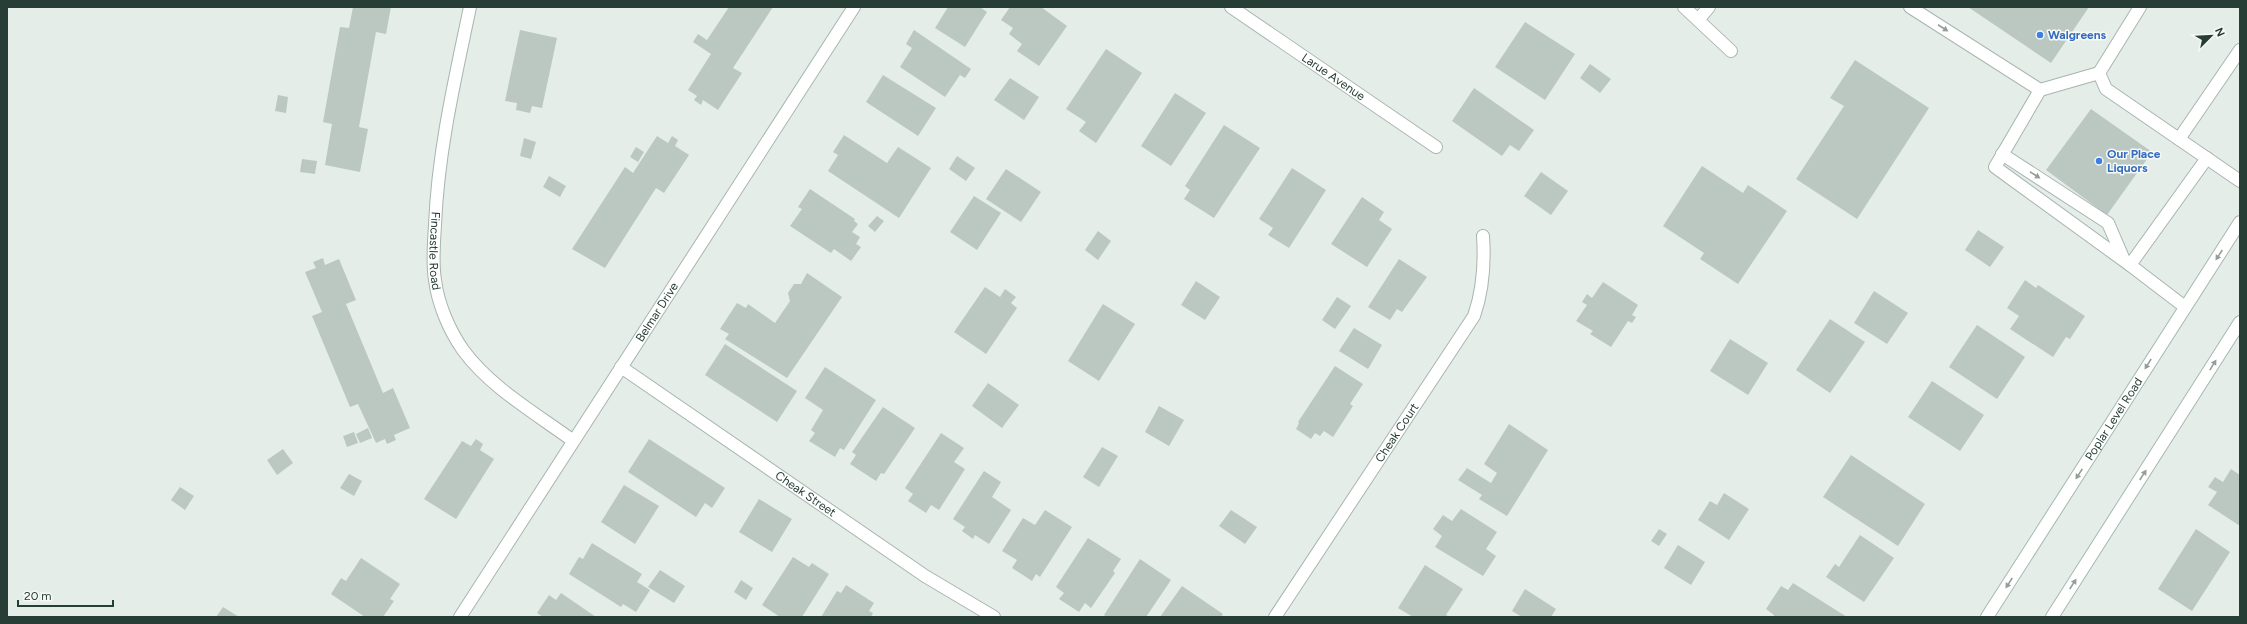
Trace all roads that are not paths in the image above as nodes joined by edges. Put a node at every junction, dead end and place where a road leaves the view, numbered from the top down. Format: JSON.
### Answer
{"nodes":[{"id":1,"x":470,"y":7,"type":"edge"},
{"id":2,"x":854,"y":7,"type":"edge"},
{"id":3,"x":1231,"y":7,"type":"edge"},
{"id":4,"x":1684,"y":7,"type":"edge"},
{"id":5,"x":1709,"y":7,"type":"edge"},
{"id":6,"x":1910,"y":7,"type":"edge"},
{"id":7,"x":2140,"y":7,"type":"edge"},
{"id":8,"x":1698,"y":20,"type":"junction"},
{"id":9,"x":2240,"y":50,"type":"edge"},
{"id":10,"x":1731,"y":51,"type":"dead end"},
{"id":11,"x":2099,"y":73,"type":"junction"},
{"id":12,"x":2040,"y":90,"type":"junction"},
{"id":13,"x":2179,"y":139,"type":"junction"},
{"id":14,"x":1436,"y":148,"type":"dead end"},
{"id":15,"x":2002,"y":154,"type":"junction"},
{"id":16,"x":2207,"y":158,"type":"junction"},
{"id":17,"x":2240,"y":181,"type":"edge"},
{"id":18,"x":2240,"y":222,"type":"edge"},
{"id":19,"x":1483,"y":236,"type":"dead end"},
{"id":20,"x":2127,"y":262,"type":"junction"},
{"id":21,"x":2185,"y":307,"type":"junction"},
{"id":22,"x":2240,"y":322,"type":"edge"},
{"id":23,"x":621,"y":367,"type":"junction"},
{"id":24,"x":572,"y":440,"type":"junction"},
{"id":25,"x":460,"y":617,"type":"edge"},
{"id":26,"x":994,"y":617,"type":"edge"},
{"id":27,"x":1276,"y":617,"type":"edge"},
{"id":28,"x":1987,"y":617,"type":"edge"},
{"id":29,"x":2052,"y":617,"type":"edge"}],
"edges":[{"from":1,"to":24,"type":"street","name":"Fincastle Road"},
{"from":2,"to":23,"type":"street","name":"Belmar Drive"},
{"from":3,"to":14,"type":"street","name":"Larue Avenue"},
{"from":4,"to":8,"type":"street"},
{"from":5,"to":8,"type":"street"},
{"from":6,"to":12,"type":"street","one_way":true},
{"from":7,"to":11,"type":"street"},
{"from":8,"to":10,"type":"street"},
{"from":9,"to":13,"type":"street"},
{"from":11,"to":12,"type":"street"},
{"from":11,"to":13,"type":"street"},
{"from":12,"to":15,"type":"street"},
{"from":13,"to":16,"type":"street"},
{"from":15,"to":20,"type":"street","one_way":true},
{"from":15,"to":20,"type":"street"},
{"from":16,"to":17,"type":"street"},
{"from":16,"to":20,"type":"street"},
{"from":18,"to":21,"type":"street","name":"Poplar Level Road","one_way":true},
{"from":19,"to":27,"type":"street","name":"Cheak Court"},
{"from":20,"to":21,"type":"street"},
{"from":21,"to":28,"type":"street","name":"Poplar Level Road","one_way":true},
{"from":29,"to":22,"type":"street","one_way":true},
{"from":23,"to":24,"type":"street","name":"Belmar Drive"},
{"from":23,"to":26,"type":"street","name":"Cheak Street"},
{"from":24,"to":25,"type":"street","name":"Belmar Drive"}]}
